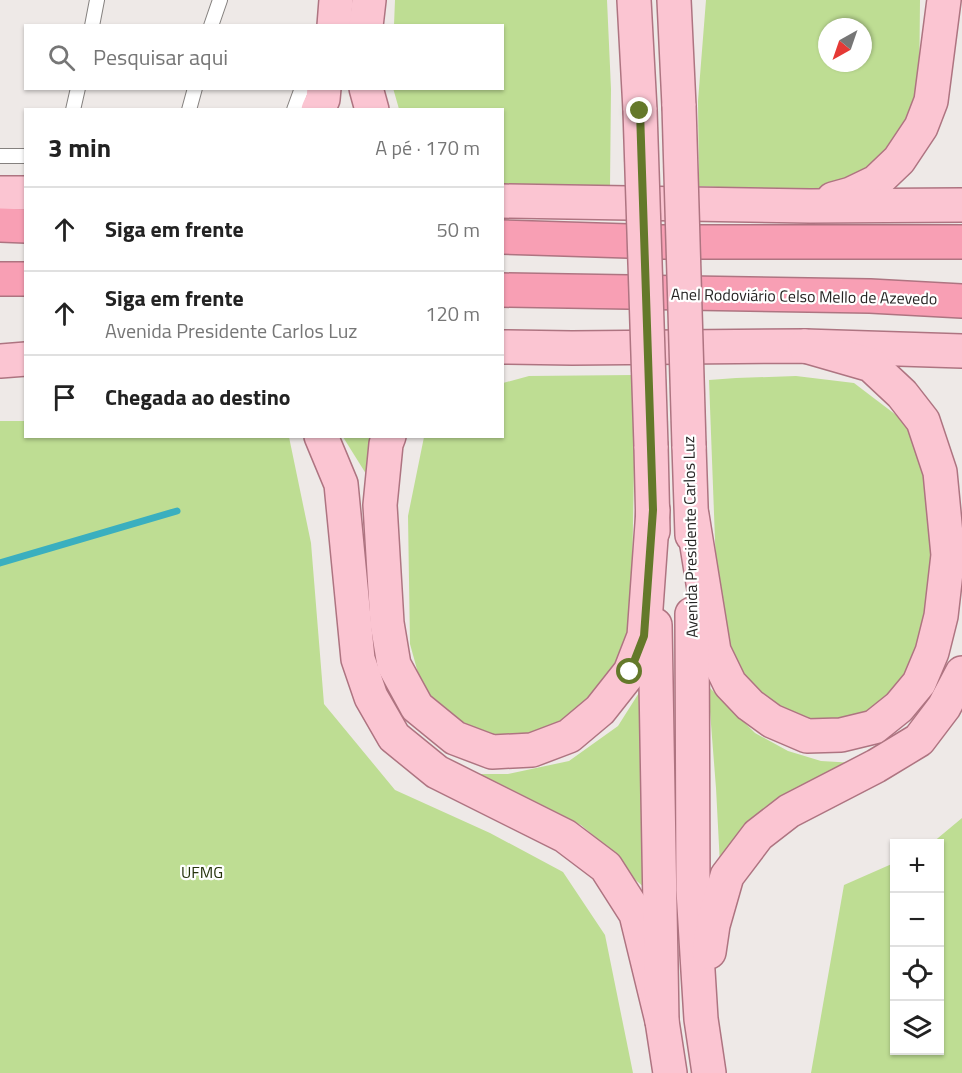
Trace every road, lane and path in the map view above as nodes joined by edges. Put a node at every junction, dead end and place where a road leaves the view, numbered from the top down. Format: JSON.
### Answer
{"nodes":[{"id":1,"x":98,"y":0,"type":"edge"},
{"id":2,"x":220,"y":0,"type":"edge"},
{"id":3,"x":336,"y":0,"type":"edge"},
{"id":4,"x":369,"y":0,"type":"edge"},
{"id":5,"x":634,"y":0,"type":"edge"},
{"id":6,"x":674,"y":0,"type":"edge"},
{"id":7,"x":944,"y":0,"type":"edge"},
{"id":8,"x":92,"y":24,"type":"edge"},
{"id":9,"x":212,"y":24,"type":"edge"},
{"id":10,"x":334,"y":24,"type":"edge"},
{"id":11,"x":366,"y":24,"type":"edge"},
{"id":12,"x":78,"y":90,"type":"edge"},
{"id":13,"x":194,"y":90,"type":"edge"},
{"id":14,"x":301,"y":90,"type":"edge"},
{"id":15,"x":324,"y":90,"type":"edge"},
{"id":16,"x":367,"y":90,"type":"edge"},
{"id":17,"x":73,"y":108,"type":"edge"},
{"id":18,"x":190,"y":108,"type":"edge"},
{"id":19,"x":295,"y":108,"type":"edge"},
{"id":20,"x":319,"y":108,"type":"edge"},
{"id":21,"x":371,"y":108,"type":"edge"},
{"id":22,"x":0,"y":156,"type":"edge"},
{"id":23,"x":24,"y":156,"type":"edge"},
{"id":24,"x":0,"y":193,"type":"edge"},
{"id":25,"x":24,"y":193,"type":"edge"},
{"id":26,"x":504,"y":201,"type":"edge"},
{"id":27,"x":962,"y":205,"type":"edge"},
{"id":28,"x":810,"y":206,"type":"junction"},
{"id":29,"x":0,"y":225,"type":"edge"},
{"id":30,"x":24,"y":226,"type":"edge"},
{"id":31,"x":504,"y":237,"type":"edge"},
{"id":32,"x":962,"y":242,"type":"edge"},
{"id":33,"x":0,"y":279,"type":"edge"},
{"id":34,"x":24,"y":279,"type":"edge"},
{"id":35,"x":504,"y":290,"type":"edge"},
{"id":36,"x":962,"y":301,"type":"edge"},
{"id":37,"x":806,"y":346,"type":"junction"},
{"id":38,"x":504,"y":347,"type":"edge"},
{"id":39,"x":572,"y":348,"type":"junction"},
{"id":40,"x":962,"y":351,"type":"edge"},
{"id":41,"x":504,"y":356,"type":"edge"},
{"id":42,"x":24,"y":359,"type":"edge"},
{"id":43,"x":0,"y":362,"type":"edge"},
{"id":44,"x":322,"y":438,"type":"edge"},
{"id":45,"x":388,"y":438,"type":"edge"},
{"id":46,"x":653,"y":510,"type":"junction"},
{"id":47,"x":692,"y":514,"type":"junction"},
{"id":48,"x":962,"y":673,"type":"edge"},
{"id":49,"x":701,"y":1019,"type":"junction"},
{"id":50,"x":662,"y":1021,"type":"junction"},
{"id":51,"x":670,"y":1073,"type":"edge"},
{"id":52,"x":709,"y":1073,"type":"edge"}],
"edges":[{"from":1,"to":8,"type":"lane"},
{"from":2,"to":9,"type":"lane"},
{"from":3,"to":10,"type":"main road"},
{"from":4,"to":11,"type":"main road"},
{"from":5,"to":46,"type":"main road","bridge":true},
{"from":6,"to":47,"type":"main road","name":"Avenida Presidente Carlos Luz","bridge":true},
{"from":7,"to":28,"type":"main road"},
{"from":12,"to":17,"type":"lane"},
{"from":13,"to":18,"type":"lane"},
{"from":14,"to":19,"type":"lane"},
{"from":15,"to":20,"type":"main road"},
{"from":16,"to":21,"type":"main road"},
{"from":22,"to":23,"type":"lane"},
{"from":24,"to":25,"type":"main road"},
{"from":26,"to":28,"type":"main road"},
{"from":27,"to":28,"type":"main road"},
{"from":29,"to":30,"type":"highway"},
{"from":31,"to":32,"type":"highway"},
{"from":33,"to":34,"type":"highway"},
{"from":35,"to":36,"type":"highway","name":"Anel Rodoviário Celso Mello de Azevedo"},
{"from":37,"to":39,"type":"main road"},
{"from":37,"to":40,"type":"main road"},
{"from":37,"to":47,"type":"main road"},
{"from":38,"to":39,"type":"main road"},
{"from":39,"to":41,"type":"main road"},
{"from":42,"to":43,"type":"main road"},
{"from":44,"to":50,"type":"main road"},
{"from":45,"to":46,"type":"main road"},
{"from":46,"to":50,"type":"main road"},
{"from":47,"to":49,"type":"main road","name":"Avenida Presidente Carlos Luz"},
{"from":48,"to":49,"type":"main road"},
{"from":49,"to":52,"type":"main road","name":"Avenida Presidente Carlos Luz"},
{"from":50,"to":51,"type":"main road"}]}
